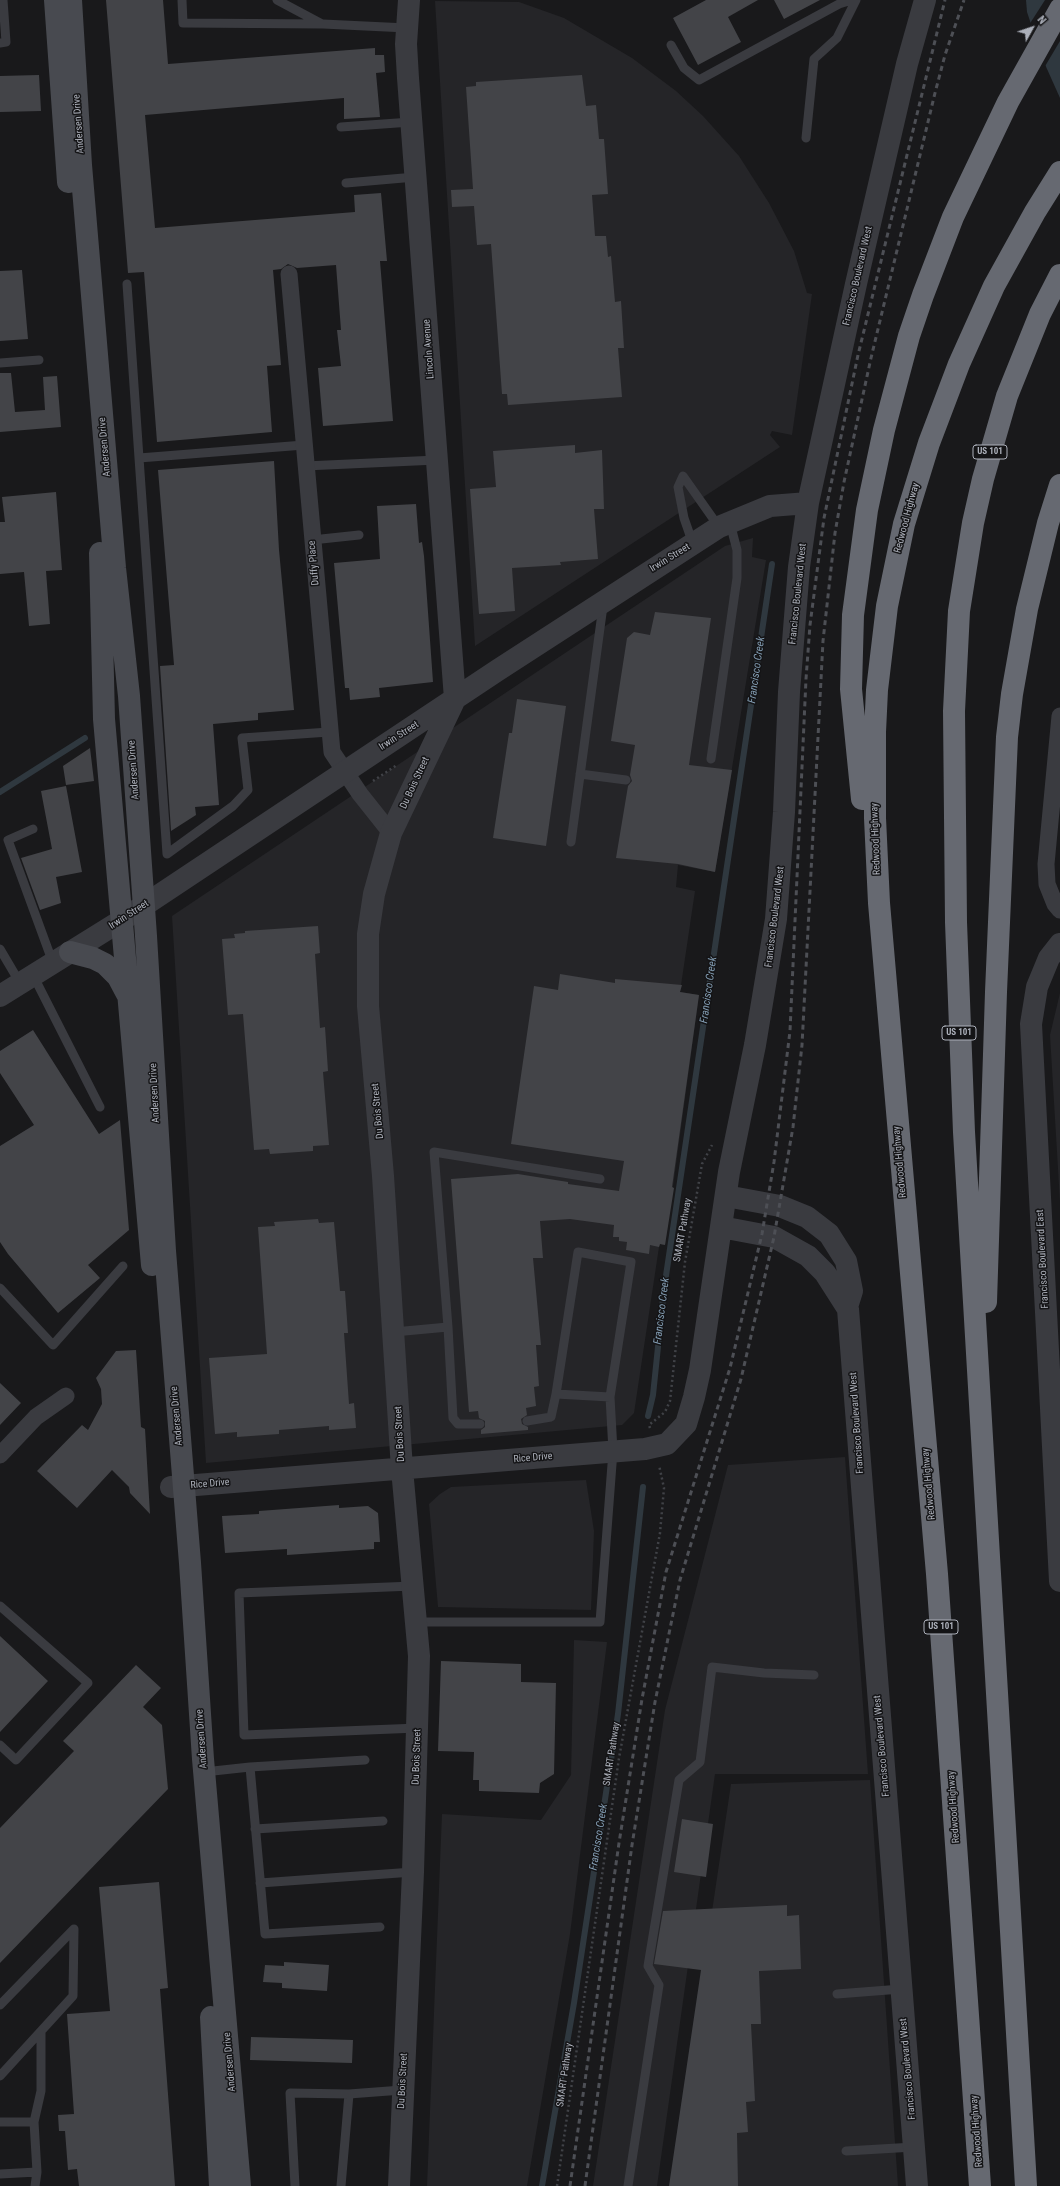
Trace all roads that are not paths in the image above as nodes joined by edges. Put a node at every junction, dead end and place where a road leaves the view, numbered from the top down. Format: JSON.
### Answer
{"nodes":[{"id":1,"x":3,"y":0,"type":"edge"},
{"id":2,"x":55,"y":0,"type":"edge"},
{"id":3,"x":71,"y":0,"type":"edge"},
{"id":4,"x":182,"y":0,"type":"edge"},
{"id":5,"x":276,"y":0,"type":"edge"},
{"id":6,"x":409,"y":0,"type":"edge"},
{"id":7,"x":852,"y":0,"type":"edge"},
{"id":8,"x":856,"y":0,"type":"edge"},
{"id":9,"x":925,"y":0,"type":"edge"},
{"id":10,"x":1060,"y":9,"type":"edge"},
{"id":11,"x":323,"y":24,"type":"junction"},
{"id":12,"x":407,"y":28,"type":"junction"},
{"id":13,"x":0,"y":43,"type":"edge"},
{"id":14,"x":671,"y":45,"type":"dead end"},
{"id":15,"x":411,"y":122,"type":"junction"},
{"id":16,"x":341,"y":127,"type":"dead end"},
{"id":17,"x":806,"y":138,"type":"dead end"},
{"id":18,"x":1060,"y":172,"type":"edge"},
{"id":19,"x":415,"y":177,"type":"junction"},
{"id":20,"x":346,"y":183,"type":"dead end"},
{"id":21,"x":289,"y":274,"type":"dead end"},
{"id":22,"x":1060,"y":275,"type":"edge"},
{"id":23,"x":127,"y":284,"type":"dead end"},
{"id":24,"x":39,"y":360,"type":"dead end"},
{"id":25,"x":0,"y":363,"type":"edge"},
{"id":26,"x":304,"y":446,"type":"junction"},
{"id":27,"x":139,"y":458,"type":"junction"},
{"id":28,"x":437,"y":460,"type":"junction"},
{"id":29,"x":305,"y":466,"type":"junction"},
{"id":30,"x":1060,"y":485,"type":"edge"},
{"id":31,"x":808,"y":503,"type":"junction"},
{"id":32,"x":725,"y":524,"type":"junction"},
{"id":33,"x":359,"y":535,"type":"dead end"},
{"id":34,"x":312,"y":540,"type":"junction"},
{"id":35,"x":693,"y":544,"type":"junction"},
{"id":36,"x":603,"y":602,"type":"junction"},
{"id":37,"x":455,"y":699,"type":"junction"},
{"id":38,"x":1060,"y":716,"type":"edge"},
{"id":39,"x":329,"y":732,"type":"junction"},
{"id":40,"x":711,"y":759,"type":"dead end"},
{"id":41,"x":343,"y":772,"type":"junction"},
{"id":42,"x":580,"y":774,"type":"junction"},
{"id":43,"x":626,"y":780,"type":"dead end"},
{"id":44,"x":32,"y":829,"type":"dead end"},
{"id":45,"x":391,"y":833,"type":"junction"},
{"id":46,"x":571,"y":842,"type":"dead end"},
{"id":47,"x":144,"y":905,"type":"junction"},
{"id":48,"x":1060,"y":910,"type":"edge"},
{"id":49,"x":122,"y":920,"type":"junction"},
{"id":50,"x":1060,"y":944,"type":"edge"},
{"id":51,"x":0,"y":950,"type":"edge"},
{"id":52,"x":61,"y":958,"type":"junction"},
{"id":53,"x":27,"y":979,"type":"junction"},
{"id":54,"x":0,"y":996,"type":"edge"},
{"id":55,"x":128,"y":996,"type":"junction"},
{"id":56,"x":892,"y":1069,"type":"junction"},
{"id":57,"x":100,"y":1107,"type":"dead end"},
{"id":58,"x":600,"y":1179,"type":"dead end"},
{"id":59,"x":726,"y":1196,"type":"junction"},
{"id":60,"x":721,"y":1227,"type":"junction"},
{"id":61,"x":123,"y":1266,"type":"dead end"},
{"id":62,"x":0,"y":1288,"type":"edge"},
{"id":63,"x":847,"y":1307,"type":"junction"},
{"id":64,"x":448,"y":1327,"type":"junction"},
{"id":65,"x":394,"y":1332,"type":"junction"},
{"id":66,"x":556,"y":1394,"type":"junction"},
{"id":67,"x":66,"y":1396,"type":"dead end"},
{"id":68,"x":610,"y":1397,"type":"junction"},
{"id":69,"x":527,"y":1421,"type":"dead end"},
{"id":70,"x":480,"y":1424,"type":"dead end"},
{"id":71,"x":981,"y":1427,"type":"junction"},
{"id":72,"x":2,"y":1450,"type":"edge"},
{"id":73,"x":613,"y":1451,"type":"junction"},
{"id":74,"x":1056,"y":1453,"type":"edge"},
{"id":75,"x":402,"y":1469,"type":"junction"},
{"id":76,"x":177,"y":1486,"type":"junction"},
{"id":77,"x":1060,"y":1581,"type":"edge"},
{"id":78,"x":413,"y":1586,"type":"junction"},
{"id":79,"x":0,"y":1606,"type":"edge"},
{"id":80,"x":416,"y":1622,"type":"junction"},
{"id":81,"x":814,"y":1675,"type":"dead end"},
{"id":82,"x":418,"y":1728,"type":"junction"},
{"id":83,"x":0,"y":1745,"type":"edge"},
{"id":84,"x":365,"y":1760,"type":"dead end"},
{"id":85,"x":250,"y":1767,"type":"junction"},
{"id":86,"x":204,"y":1772,"type":"junction"},
{"id":87,"x":383,"y":1821,"type":"dead end"},
{"id":88,"x":255,"y":1829,"type":"junction"},
{"id":89,"x":413,"y":1872,"type":"junction"},
{"id":90,"x":260,"y":1883,"type":"junction"},
{"id":91,"x":380,"y":1927,"type":"dead end"},
{"id":92,"x":901,"y":1989,"type":"junction"},
{"id":93,"x":837,"y":1994,"type":"dead end"},
{"id":94,"x":0,"y":2005,"type":"edge"},
{"id":95,"x":41,"y":2032,"type":"junction"},
{"id":96,"x":0,"y":2076,"type":"edge"},
{"id":97,"x":402,"y":2090,"type":"junction"},
{"id":98,"x":349,"y":2094,"type":"junction"},
{"id":99,"x":0,"y":2122,"type":"edge"},
{"id":100,"x":34,"y":2122,"type":"junction"},
{"id":101,"x":914,"y":2147,"type":"junction"},
{"id":102,"x":846,"y":2151,"type":"dead end"},
{"id":103,"x":37,"y":2172,"type":"junction"},
{"id":104,"x":0,"y":2174,"type":"edge"},
{"id":105,"x":34,"y":2186,"type":"edge"},
{"id":106,"x":220,"y":2186,"type":"edge"},
{"id":107,"x":240,"y":2186,"type":"edge"},
{"id":108,"x":295,"y":2186,"type":"edge"},
{"id":109,"x":341,"y":2186,"type":"edge"},
{"id":110,"x":399,"y":2186,"type":"edge"},
{"id":111,"x":628,"y":2186,"type":"edge"},
{"id":112,"x":917,"y":2186,"type":"edge"},
{"id":113,"x":980,"y":2186,"type":"edge"},
{"id":114,"x":1026,"y":2186,"type":"edge"}],
"edges":[{"from":1,"to":13,"type":"lane"},
{"from":2,"to":49,"type":"main road","name":"Andersen Drive"},
{"from":3,"to":47,"type":"main road","name":"Andersen Drive"},
{"from":4,"to":11,"type":"lane"},
{"from":5,"to":11,"type":"lane"},
{"from":6,"to":12,"type":"street","name":"Lincoln Avenue"},
{"from":7,"to":14,"type":"lane"},
{"from":8,"to":17,"type":"lane"},
{"from":9,"to":31,"type":"street","name":"Francisco Boulevard West"},
{"from":10,"to":56,"type":"highway"},
{"from":11,"to":12,"type":"lane"},
{"from":12,"to":15,"type":"street","name":"Lincoln Avenue"},
{"from":15,"to":16,"type":"lane"},
{"from":15,"to":19,"type":"street","name":"Lincoln Avenue"},
{"from":18,"to":56,"type":"highway","name":"Redwood Highway","number":"US 101"},
{"from":19,"to":20,"type":"lane"},
{"from":19,"to":28,"type":"street","name":"Lincoln Avenue"},
{"from":21,"to":26,"type":"street","name":"Duffy Place"},
{"from":22,"to":71,"type":"highway","number":"US 101"},
{"from":23,"to":27,"type":"lane"},
{"from":24,"to":25,"type":"lane"},
{"from":26,"to":27,"type":"lane"},
{"from":26,"to":29,"type":"street","name":"Duffy Place"},
{"from":27,"to":39,"type":"lane"},
{"from":28,"to":29,"type":"lane"},
{"from":28,"to":37,"type":"street","name":"Lincoln Avenue"},
{"from":29,"to":34,"type":"street","name":"Duffy Place"},
{"from":30,"to":71,"type":"highway"},
{"from":31,"to":32,"type":"street","name":"Irwin Street"},
{"from":31,"to":59,"type":"street","name":"Francisco Boulevard West"},
{"from":32,"to":35,"type":"street","name":"Irwin Street"},
{"from":32,"to":35,"type":"lane"},
{"from":32,"to":40,"type":"lane"},
{"from":33,"to":34,"type":"lane"},
{"from":34,"to":39,"type":"street","name":"Duffy Place"},
{"from":35,"to":36,"type":"street","name":"Irwin Street"},
{"from":36,"to":37,"type":"street","name":"Irwin Street"},
{"from":36,"to":42,"type":"lane"},
{"from":37,"to":41,"type":"street","name":"Irwin Street"},
{"from":37,"to":45,"type":"street","name":"Du Bois Street"},
{"from":38,"to":48,"type":"street"},
{"from":39,"to":41,"type":"street","name":"Duffy Place"},
{"from":41,"to":45,"type":"street","name":"Duffy Place"},
{"from":41,"to":47,"type":"street","name":"Irwin Street"},
{"from":42,"to":43,"type":"lane"},
{"from":42,"to":46,"type":"lane"},
{"from":44,"to":52,"type":"lane"},
{"from":45,"to":65,"type":"street","name":"Du Bois Street"},
{"from":47,"to":49,"type":"street","name":"Irwin Street"},
{"from":47,"to":76,"type":"main road","name":"Andersen Drive"},
{"from":49,"to":52,"type":"street","name":"Irwin Street"},
{"from":49,"to":55,"type":"main road","name":"Andersen Drive"},
{"from":50,"to":74,"type":"street","name":"Francisco Boulevard East"},
{"from":51,"to":53,"type":"lane"},
{"from":52,"to":53,"type":"street","name":"Irwin Street"},
{"from":52,"to":55,"type":"main road"},
{"from":53,"to":54,"type":"street","name":"Irwin Street"},
{"from":53,"to":57,"type":"lane"},
{"from":55,"to":76,"type":"main road","name":"Andersen Drive"},
{"from":56,"to":113,"type":"highway","name":"Redwood Highway","number":"US 101"},
{"from":58,"to":64,"type":"lane"},
{"from":59,"to":60,"type":"street","name":"Francisco Boulevard West"},
{"from":59,"to":63,"type":"street","name":"Francisco Boulevard West"},
{"from":60,"to":63,"type":"street","name":"Francisco Boulevard West"},
{"from":60,"to":73,"type":"street","name":"Rice Drive"},
{"from":61,"to":62,"type":"lane"},
{"from":63,"to":92,"type":"street","name":"Francisco Boulevard West"},
{"from":64,"to":65,"type":"lane"},
{"from":64,"to":70,"type":"lane"},
{"from":65,"to":75,"type":"street","name":"Du Bois Street"},
{"from":66,"to":68,"type":"lane"},
{"from":66,"to":68,"type":"lane"},
{"from":66,"to":69,"type":"lane"},
{"from":67,"to":72,"type":"street"},
{"from":68,"to":73,"type":"lane"},
{"from":71,"to":114,"type":"highway","number":"US 101"},
{"from":73,"to":75,"type":"street","name":"Rice Drive"},
{"from":73,"to":80,"type":"lane"},
{"from":74,"to":77,"type":"street","name":"Francisco Boulevard East"},
{"from":75,"to":76,"type":"street","name":"Rice Drive"},
{"from":75,"to":78,"type":"street","name":"Du Bois Street"},
{"from":76,"to":86,"type":"main road","name":"Andersen Drive"},
{"from":76,"to":106,"type":"main road","name":"Andersen Drive"},
{"from":78,"to":80,"type":"street","name":"Du Bois Street"},
{"from":78,"to":82,"type":"lane"},
{"from":79,"to":83,"type":"lane"},
{"from":80,"to":82,"type":"street","name":"Du Bois Street"},
{"from":81,"to":111,"type":"lane"},
{"from":82,"to":89,"type":"street","name":"Du Bois Street"},
{"from":84,"to":85,"type":"lane"},
{"from":85,"to":86,"type":"lane"},
{"from":85,"to":88,"type":"lane"},
{"from":86,"to":107,"type":"main road","name":"Andersen Drive"},
{"from":87,"to":88,"type":"lane"},
{"from":88,"to":90,"type":"lane"},
{"from":89,"to":90,"type":"lane"},
{"from":89,"to":97,"type":"street","name":"Du Bois Street"},
{"from":90,"to":91,"type":"lane"},
{"from":92,"to":93,"type":"lane"},
{"from":92,"to":101,"type":"street","name":"Francisco Boulevard West"},
{"from":94,"to":95,"type":"lane"},
{"from":95,"to":96,"type":"lane"},
{"from":95,"to":100,"type":"lane"},
{"from":97,"to":98,"type":"lane"},
{"from":97,"to":110,"type":"street","name":"Du Bois Street"},
{"from":98,"to":108,"type":"lane"},
{"from":98,"to":109,"type":"lane"},
{"from":99,"to":100,"type":"lane"},
{"from":100,"to":103,"type":"lane"},
{"from":101,"to":102,"type":"lane"},
{"from":101,"to":112,"type":"street","name":"Francisco Boulevard West"},
{"from":103,"to":104,"type":"lane"},
{"from":103,"to":105,"type":"lane"}]}
